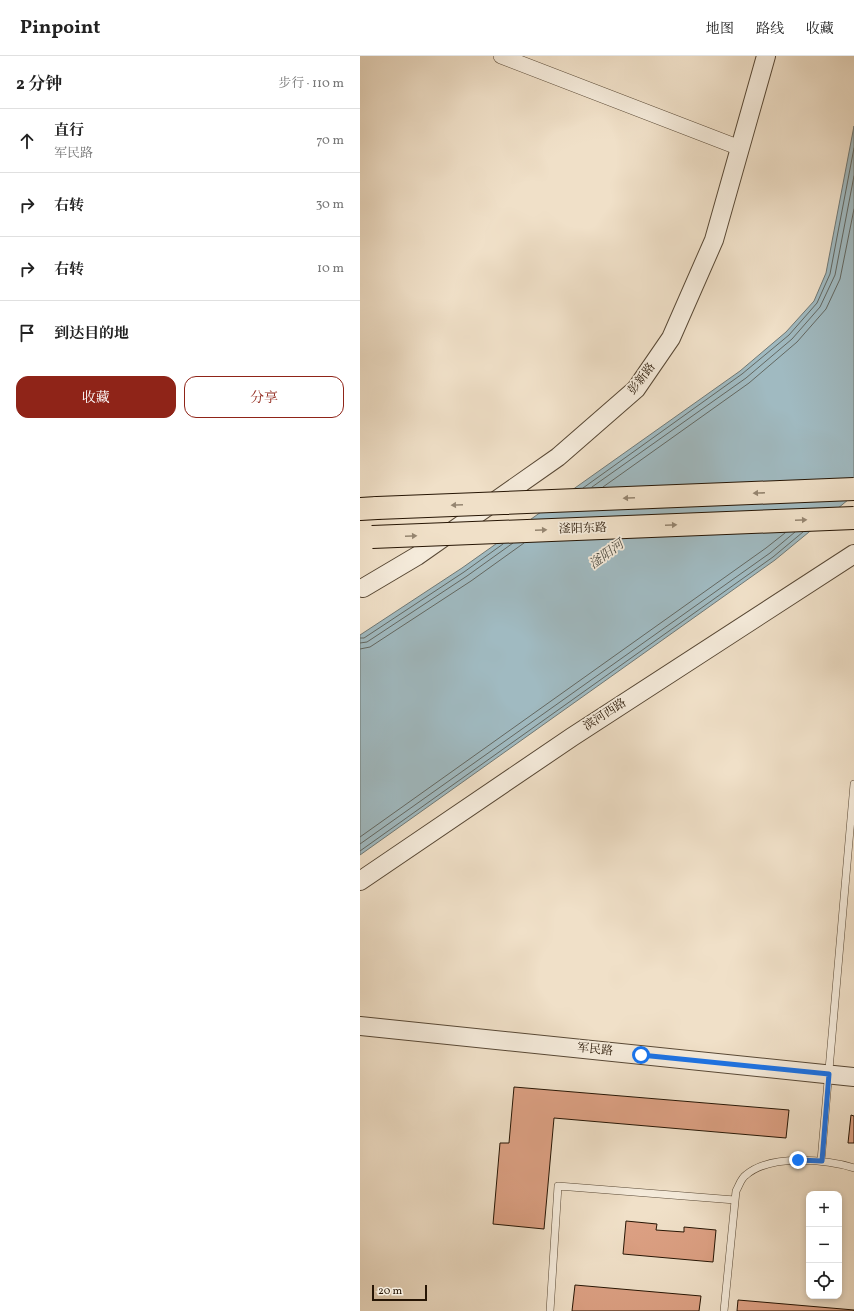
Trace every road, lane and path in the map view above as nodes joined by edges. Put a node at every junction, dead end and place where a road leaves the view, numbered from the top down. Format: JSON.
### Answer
{"nodes":[{"id":1,"x":501,"y":56,"type":"edge"},
{"id":2,"x":766,"y":56,"type":"edge"},
{"id":3,"x":740,"y":148,"type":"junction"},
{"id":4,"x":854,"y":489,"type":"edge"},
{"id":5,"x":369,"y":509,"type":"edge"},
{"id":6,"x":854,"y":518,"type":"edge"},
{"id":7,"x":366,"y":538,"type":"edge"},
{"id":8,"x":854,"y":554,"type":"edge"},
{"id":9,"x":362,"y":588,"type":"edge"},
{"id":10,"x":854,"y":784,"type":"edge"},
{"id":11,"x":360,"y":881,"type":"edge"},
{"id":12,"x":360,"y":1026,"type":"edge"},
{"id":13,"x":829,"y":1074,"type":"junction"},
{"id":14,"x":854,"y":1077,"type":"edge"},
{"id":15,"x":822,"y":1161,"type":"junction"},
{"id":16,"x":854,"y":1168,"type":"edge"},
{"id":17,"x":735,"y":1200,"type":"junction"},
{"id":18,"x":550,"y":1311,"type":"edge"},
{"id":19,"x":724,"y":1311,"type":"edge"}],
"edges":[{"from":1,"to":3,"type":"street"},
{"from":2,"to":3,"type":"street","name":"彭新路"},
{"from":3,"to":9,"type":"street","name":"彭新路"},
{"from":4,"to":5,"type":"main road","one_way":true,"bridge":true},
{"from":7,"to":6,"type":"main road","name":"滏阳东路","one_way":true,"bridge":true},
{"from":8,"to":11,"type":"street","name":"滨河西路"},
{"from":10,"to":13,"type":"lane"},
{"from":12,"to":13,"type":"street","name":"军民路"},
{"from":13,"to":14,"type":"street","name":"军民路"},
{"from":13,"to":15,"type":"lane"},
{"from":15,"to":16,"type":"lane"},
{"from":15,"to":17,"type":"lane"},
{"from":17,"to":18,"type":"lane"},
{"from":17,"to":19,"type":"lane"}]}
